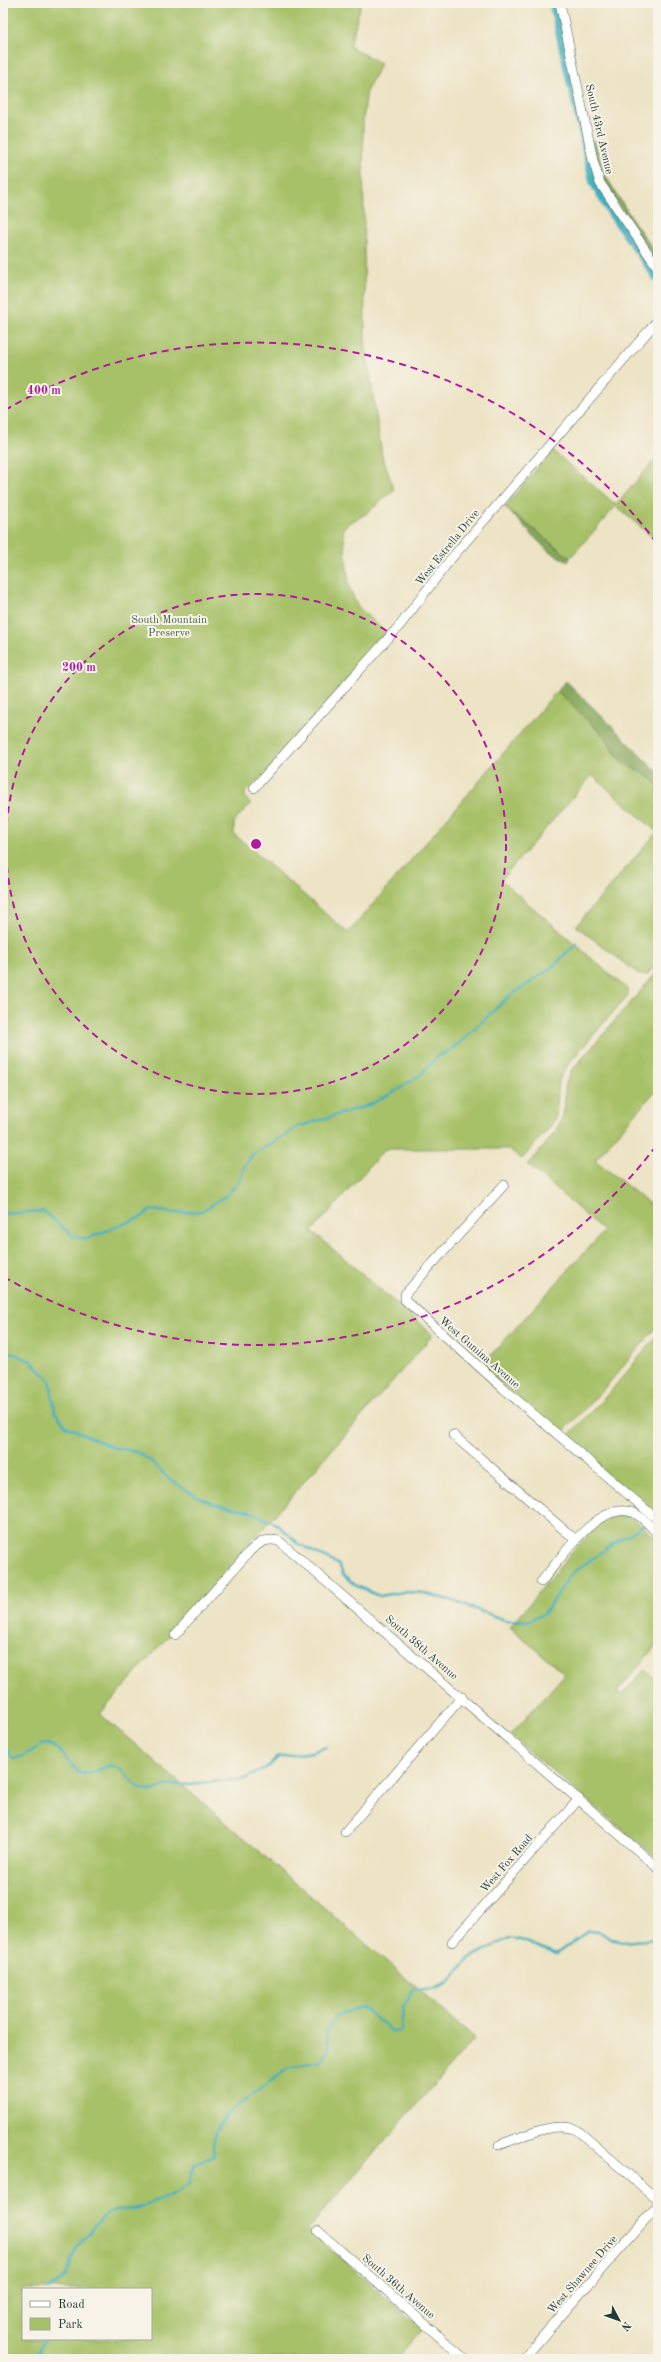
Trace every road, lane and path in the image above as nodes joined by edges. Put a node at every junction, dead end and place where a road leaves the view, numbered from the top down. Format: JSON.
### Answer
{"nodes":[{"id":1,"x":560,"y":3,"type":"edge"},
{"id":2,"x":658,"y":268,"type":"edge"},
{"id":3,"x":658,"y":320,"type":"edge"},
{"id":4,"x":254,"y":788,"type":"dead end"},
{"id":5,"x":504,"y":1185,"type":"dead end"},
{"id":6,"x":453,"y":1435,"type":"dead end"},
{"id":7,"x":658,"y":1520,"type":"edge"},
{"id":8,"x":655,"y":1531,"type":"edge"},
{"id":9,"x":576,"y":1540,"type":"junction"},
{"id":10,"x":541,"y":1582,"type":"dead end"},
{"id":11,"x":175,"y":1635,"type":"dead end"},
{"id":12,"x":462,"y":1697,"type":"junction"},
{"id":13,"x":579,"y":1799,"type":"junction"},
{"id":14,"x":345,"y":1832,"type":"dead end"},
{"id":15,"x":658,"y":1868,"type":"edge"},
{"id":16,"x":452,"y":1942,"type":"dead end"},
{"id":17,"x":500,"y":2145,"type":"dead end"},
{"id":18,"x":658,"y":2200,"type":"edge"},
{"id":19,"x":658,"y":2205,"type":"edge"},
{"id":20,"x":318,"y":2231,"type":"dead end"},
{"id":21,"x":465,"y":2359,"type":"edge"},
{"id":22,"x":523,"y":2359,"type":"edge"}],
"edges":[{"from":1,"to":2,"type":"street","name":"South 43rd Avenue"},
{"from":3,"to":4,"type":"street","name":"West Estrella Drive"},
{"from":5,"to":7,"type":"street","name":"West Gumina Avenue"},
{"from":6,"to":9,"type":"street"},
{"from":8,"to":9,"type":"street"},
{"from":9,"to":10,"type":"street"},
{"from":11,"to":12,"type":"street","name":"South 38th Avenue"},
{"from":12,"to":13,"type":"street","name":"South 38th Avenue"},
{"from":12,"to":14,"type":"street"},
{"from":13,"to":15,"type":"street","name":"South 38th Avenue"},
{"from":13,"to":16,"type":"street","name":"West Fox Road"},
{"from":17,"to":18,"type":"street"},
{"from":19,"to":22,"type":"street","name":"West Shawnee Drive"},
{"from":20,"to":21,"type":"street","name":"South 36th Avenue"}]}
